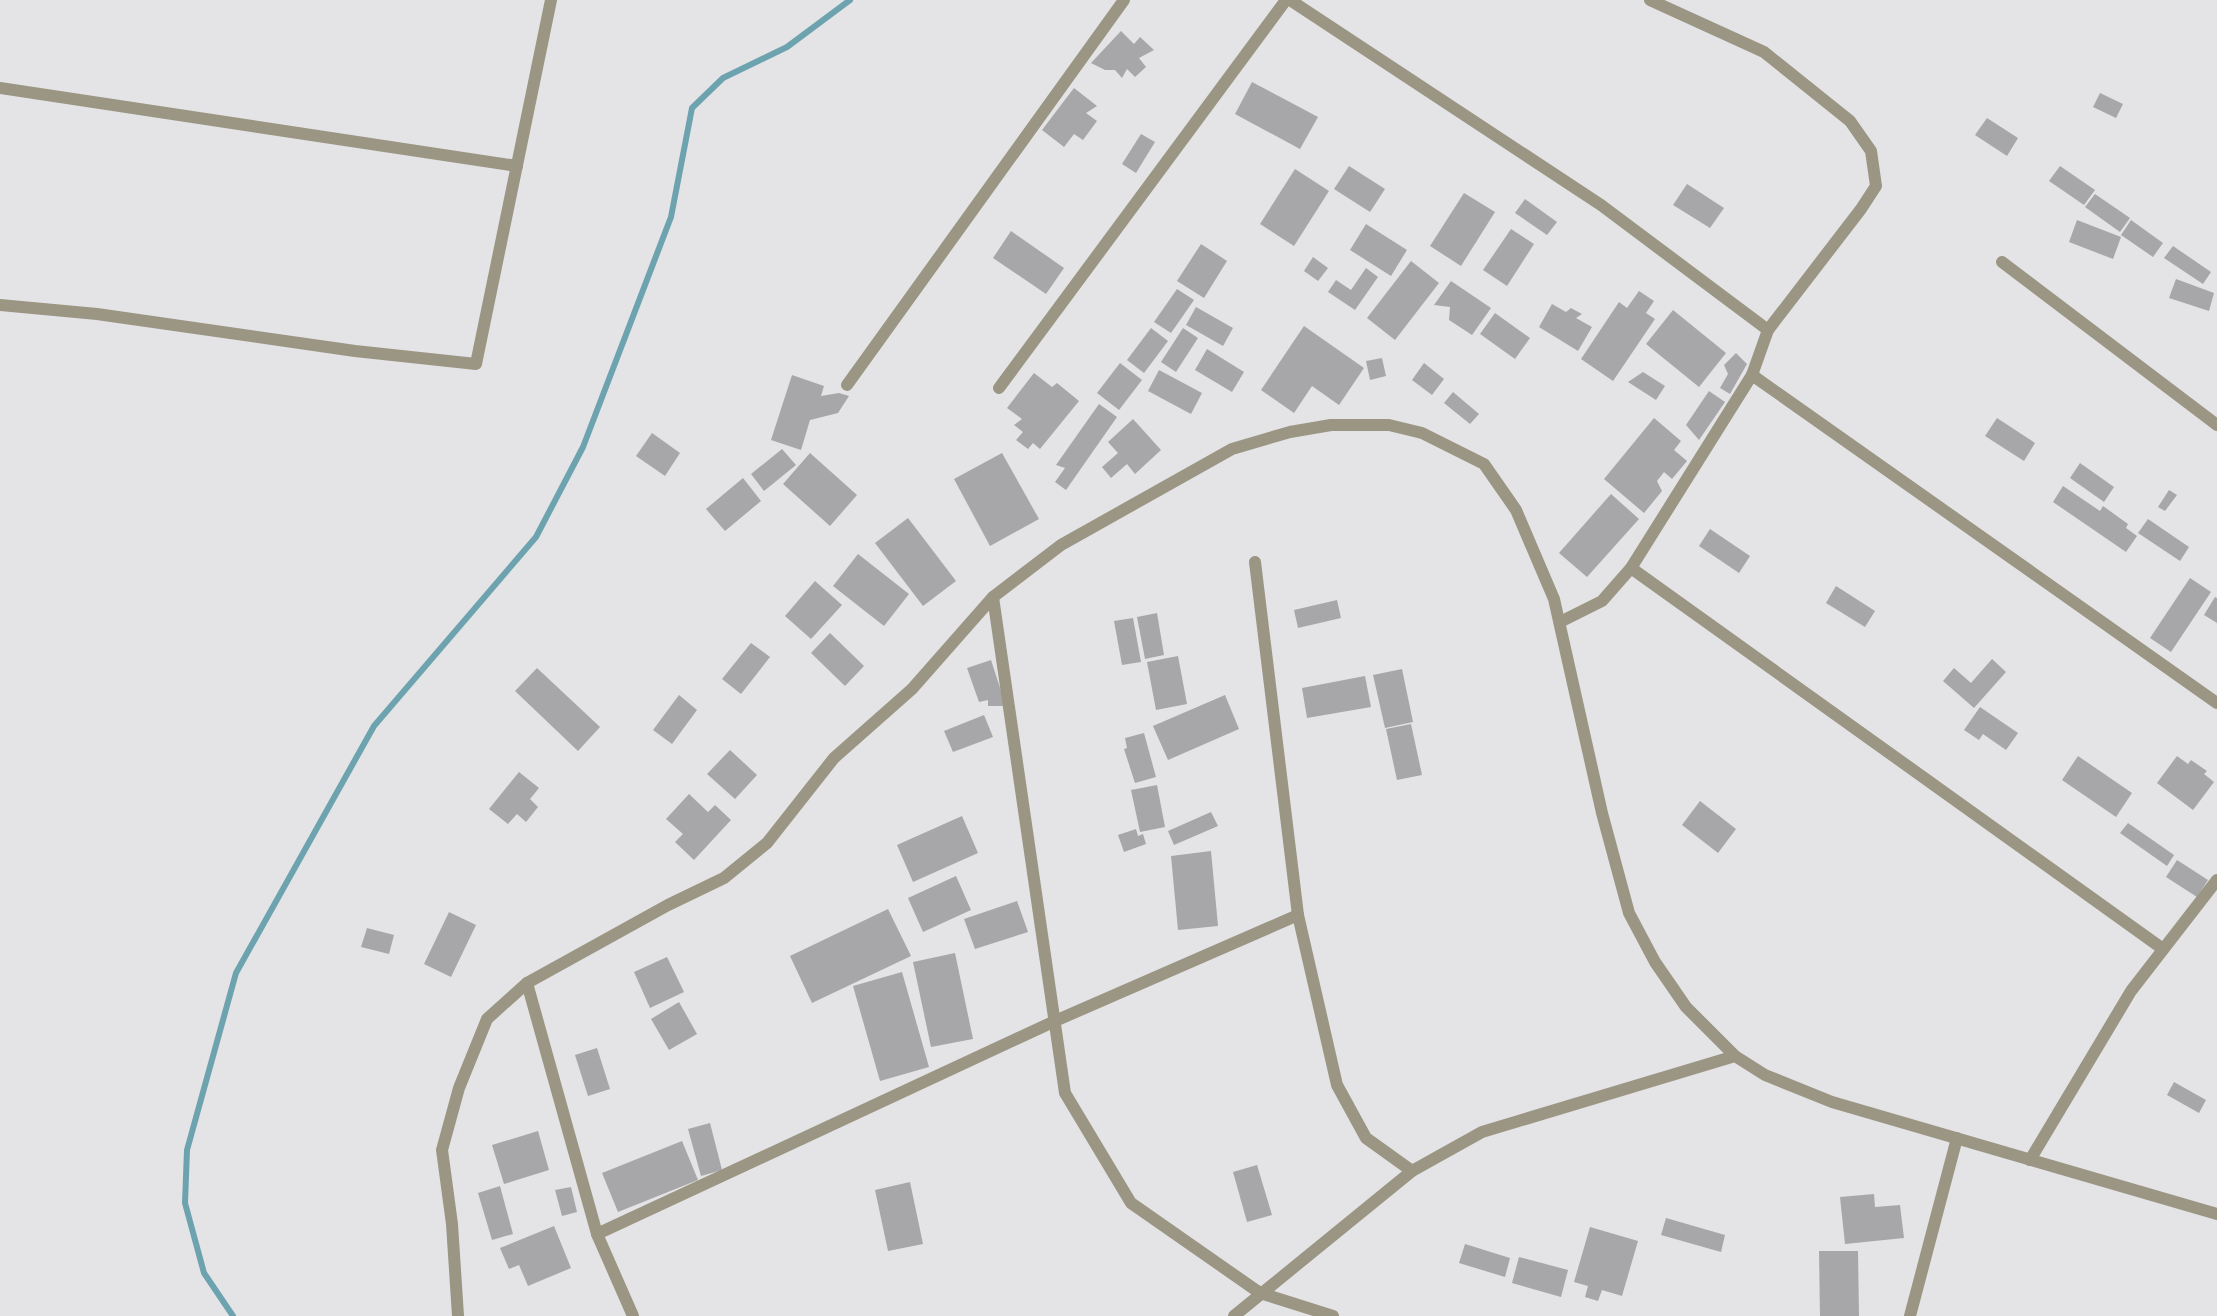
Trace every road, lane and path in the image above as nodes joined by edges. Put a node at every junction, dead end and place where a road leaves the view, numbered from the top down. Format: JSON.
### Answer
{"nodes":[{"id":1,"x":551,"y":0,"type":"edge"},
{"id":2,"x":1124,"y":0,"type":"edge"},
{"id":3,"x":1288,"y":0,"type":"edge"},
{"id":4,"x":1650,"y":0,"type":"edge"},
{"id":5,"x":0,"y":88,"type":"edge"},
{"id":6,"x":517,"y":166,"type":"junction"},
{"id":7,"x":2002,"y":262,"type":"dead end"},
{"id":8,"x":0,"y":305,"type":"edge"},
{"id":9,"x":1768,"y":330,"type":"junction"},
{"id":10,"x":1752,"y":375,"type":"junction"},
{"id":11,"x":846,"y":385,"type":"dead end"},
{"id":12,"x":999,"y":388,"type":"dead end"},
{"id":13,"x":2217,"y":425,"type":"edge"},
{"id":14,"x":1255,"y":562,"type":"dead end"},
{"id":15,"x":1631,"y":568,"type":"junction"},
{"id":16,"x":994,"y":597,"type":"junction"},
{"id":17,"x":1560,"y":622,"type":"junction"},
{"id":18,"x":2217,"y":703,"type":"edge"},
{"id":19,"x":2217,"y":880,"type":"edge"},
{"id":20,"x":1298,"y":915,"type":"junction"},
{"id":21,"x":2163,"y":949,"type":"junction"},
{"id":22,"x":527,"y":983,"type":"junction"},
{"id":23,"x":1055,"y":1021,"type":"junction"},
{"id":24,"x":1735,"y":1056,"type":"junction"},
{"id":25,"x":1957,"y":1138,"type":"junction"},
{"id":26,"x":2030,"y":1160,"type":"junction"},
{"id":27,"x":1412,"y":1171,"type":"junction"},
{"id":28,"x":2217,"y":1214,"type":"edge"},
{"id":29,"x":596,"y":1234,"type":"junction"},
{"id":30,"x":1260,"y":1293,"type":"junction"},
{"id":31,"x":458,"y":1316,"type":"edge"},
{"id":32,"x":633,"y":1316,"type":"edge"},
{"id":33,"x":1234,"y":1316,"type":"edge"},
{"id":34,"x":1333,"y":1316,"type":"edge"},
{"id":35,"x":1910,"y":1316,"type":"edge"}],
"edges":[{"from":1,"to":6,"type":"street"},
{"from":2,"to":11,"type":"street"},
{"from":3,"to":9,"type":"street"},
{"from":3,"to":12,"type":"street"},
{"from":4,"to":9,"type":"street"},
{"from":5,"to":6,"type":"street"},
{"from":6,"to":8,"type":"street"},
{"from":7,"to":13,"type":"street"},
{"from":9,"to":10,"type":"street"},
{"from":10,"to":15,"type":"street"},
{"from":10,"to":18,"type":"street"},
{"from":14,"to":20,"type":"street"},
{"from":15,"to":17,"type":"street"},
{"from":15,"to":21,"type":"street"},
{"from":16,"to":17,"type":"street"},
{"from":16,"to":22,"type":"street"},
{"from":16,"to":23,"type":"street"},
{"from":17,"to":24,"type":"street"},
{"from":19,"to":21,"type":"street"},
{"from":20,"to":23,"type":"street"},
{"from":20,"to":27,"type":"street"},
{"from":21,"to":26,"type":"street"},
{"from":22,"to":29,"type":"street"},
{"from":22,"to":31,"type":"street"},
{"from":23,"to":29,"type":"street"},
{"from":23,"to":30,"type":"street"},
{"from":24,"to":25,"type":"street"},
{"from":24,"to":27,"type":"street"},
{"from":25,"to":26,"type":"street"},
{"from":25,"to":35,"type":"street"},
{"from":26,"to":28,"type":"street"},
{"from":27,"to":30,"type":"street"},
{"from":29,"to":32,"type":"street"},
{"from":30,"to":33,"type":"street"},
{"from":30,"to":34,"type":"street"}]}
